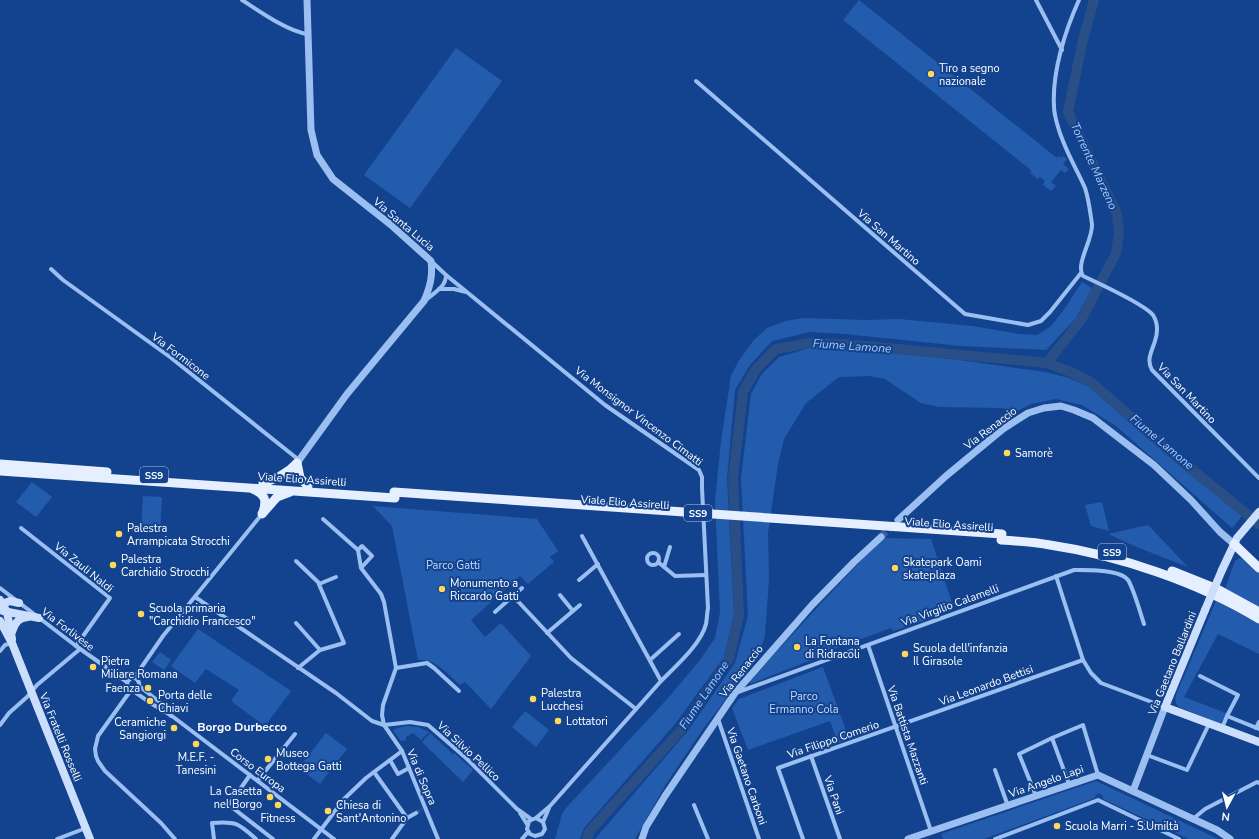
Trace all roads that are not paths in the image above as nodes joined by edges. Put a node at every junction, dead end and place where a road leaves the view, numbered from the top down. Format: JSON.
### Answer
{"nodes":[{"id":1,"x":242,"y":0,"type":"edge"},
{"id":2,"x":307,"y":0,"type":"edge"},
{"id":3,"x":1036,"y":0,"type":"edge"},
{"id":4,"x":1079,"y":0,"type":"edge"},
{"id":5,"x":307,"y":34,"type":"junction"},
{"id":6,"x":1062,"y":50,"type":"junction"},
{"id":7,"x":696,"y":81,"type":"dead end"},
{"id":8,"x":431,"y":260,"type":"junction"},
{"id":9,"x":51,"y":269,"type":"dead end"},
{"id":10,"x":1082,"y":274,"type":"junction"},
{"id":11,"x":446,"y":275,"type":"junction"},
{"id":12,"x":438,"y":289,"type":"junction"},
{"id":13,"x":468,"y":293,"type":"junction"},
{"id":14,"x":424,"y":302,"type":"junction"},
{"id":15,"x":298,"y":461,"type":"junction"},
{"id":16,"x":0,"y":464,"type":"edge"},
{"id":17,"x":0,"y":471,"type":"edge"},
{"id":18,"x":1259,"y":478,"type":"edge"},
{"id":19,"x":263,"y":483,"type":"junction"},
{"id":20,"x":308,"y":486,"type":"junction"},
{"id":21,"x":252,"y":488,"type":"junction"},
{"id":22,"x":294,"y":491,"type":"junction"},
{"id":23,"x":394,"y":495,"type":"junction"},
{"id":24,"x":1259,"y":512,"type":"edge"},
{"id":25,"x":262,"y":514,"type":"junction"},
{"id":26,"x":323,"y":519,"type":"dead end"},
{"id":27,"x":898,"y":520,"type":"tunnel mouth"},
{"id":28,"x":21,"y":528,"type":"dead end"},
{"id":29,"x":582,"y":536,"type":"dead end"},
{"id":30,"x":881,"y":537,"type":"tunnel mouth"},
{"id":31,"x":1002,"y":537,"type":"junction"},
{"id":32,"x":1236,"y":541,"type":"junction"},
{"id":33,"x":670,"y":547,"type":"dead end"},
{"id":34,"x":358,"y":550,"type":"junction"},
{"id":35,"x":296,"y":561,"type":"dead end"},
{"id":36,"x":658,"y":562,"type":"dead end"},
{"id":37,"x":598,"y":564,"type":"junction"},
{"id":38,"x":664,"y":567,"type":"junction"},
{"id":39,"x":361,"y":568,"type":"junction"},
{"id":40,"x":1259,"y":568,"type":"edge"},
{"id":41,"x":706,"y":575,"type":"junction"},
{"id":42,"x":1056,"y":576,"type":"junction"},
{"id":43,"x":336,"y":577,"type":"dead end"},
{"id":44,"x":579,"y":580,"type":"dead end"},
{"id":45,"x":319,"y":584,"type":"junction"},
{"id":46,"x":0,"y":588,"type":"edge"},
{"id":47,"x":522,"y":588,"type":"dead end"},
{"id":48,"x":560,"y":595,"type":"dead end"},
{"id":49,"x":513,"y":596,"type":"junction"},
{"id":50,"x":195,"y":597,"type":"junction"},
{"id":51,"x":19,"y":603,"type":"junction"},
{"id":52,"x":580,"y":605,"type":"dead end"},
{"id":53,"x":2,"y":607,"type":"edge"},
{"id":54,"x":574,"y":611,"type":"junction"},
{"id":55,"x":495,"y":612,"type":"dead end"},
{"id":56,"x":1259,"y":612,"type":"edge"},
{"id":57,"x":29,"y":617,"type":"junction"},
{"id":58,"x":39,"y":618,"type":"junction"},
{"id":59,"x":1259,"y":619,"type":"edge"},
{"id":60,"x":0,"y":620,"type":"edge"},
{"id":61,"x":296,"y":623,"type":"dead end"},
{"id":62,"x":1144,"y":624,"type":"dead end"},
{"id":63,"x":12,"y":632,"type":"junction"},
{"id":64,"x":547,"y":633,"type":"junction"},
{"id":65,"x":679,"y":634,"type":"dead end"},
{"id":66,"x":12,"y":644,"type":"junction"},
{"id":67,"x":868,"y":645,"type":"junction"},
{"id":68,"x":76,"y":646,"type":"junction"},
{"id":69,"x":80,"y":649,"type":"junction"},
{"id":70,"x":0,"y":650,"type":"edge"},
{"id":71,"x":320,"y":650,"type":"junction"},
{"id":72,"x":650,"y":660,"type":"junction"},
{"id":73,"x":1083,"y":660,"type":"junction"},
{"id":74,"x":298,"y":668,"type":"junction"},
{"id":75,"x":396,"y":668,"type":"junction"},
{"id":76,"x":1200,"y":676,"type":"dead end"},
{"id":77,"x":134,"y":678,"type":"junction"},
{"id":78,"x":661,"y":681,"type":"junction"},
{"id":79,"x":127,"y":682,"type":"junction"},
{"id":80,"x":139,"y":686,"type":"junction"},
{"id":81,"x":132,"y":690,"type":"junction"},
{"id":82,"x":460,"y":691,"type":"dead end"},
{"id":83,"x":31,"y":692,"type":"junction"},
{"id":84,"x":735,"y":693,"type":"junction"},
{"id":85,"x":146,"y":700,"type":"dead end"},
{"id":86,"x":152,"y":704,"type":"dead end"},
{"id":87,"x":1165,"y":708,"type":"junction"},
{"id":88,"x":636,"y":710,"type":"junction"},
{"id":89,"x":172,"y":716,"type":"junction"},
{"id":90,"x":1227,"y":716,"type":"junction"},
{"id":91,"x":718,"y":719,"type":"junction"},
{"id":92,"x":1259,"y":722,"type":"edge"},
{"id":93,"x":0,"y":724,"type":"edge"},
{"id":94,"x":384,"y":724,"type":"junction"},
{"id":95,"x":1209,"y":724,"type":"junction"},
{"id":96,"x":896,"y":726,"type":"junction"},
{"id":97,"x":1222,"y":728,"type":"junction"},
{"id":98,"x":1258,"y":728,"type":"edge"},
{"id":99,"x":295,"y":734,"type":"dead end"},
{"id":100,"x":1052,"y":738,"type":"junction"},
{"id":101,"x":1259,"y":742,"type":"edge"},
{"id":102,"x":402,"y":751,"type":"junction"},
{"id":103,"x":1147,"y":755,"type":"junction"},
{"id":104,"x":811,"y":756,"type":"junction"},
{"id":105,"x":390,"y":760,"type":"junction"},
{"id":106,"x":410,"y":768,"type":"junction"},
{"id":107,"x":995,"y":770,"type":"dead end"},
{"id":108,"x":374,"y":772,"type":"junction"},
{"id":109,"x":250,"y":775,"type":"junction"},
{"id":110,"x":1098,"y":775,"type":"junction"},
{"id":111,"x":258,"y":780,"type":"junction"},
{"id":112,"x":1259,"y":783,"type":"edge"},
{"id":113,"x":1069,"y":784,"type":"junction"},
{"id":114,"x":1133,"y":791,"type":"junction"},
{"id":115,"x":1036,"y":796,"type":"junction"},
{"id":116,"x":694,"y":805,"type":"dead end"},
{"id":117,"x":550,"y":806,"type":"junction"},
{"id":118,"x":1008,"y":806,"type":"junction"},
{"id":119,"x":517,"y":809,"type":"junction"},
{"id":120,"x":416,"y":813,"type":"tunnel mouth"},
{"id":121,"x":407,"y":818,"type":"junction"},
{"id":122,"x":536,"y":818,"type":"junction"},
{"id":123,"x":531,"y":819,"type":"junction"},
{"id":124,"x":1193,"y":819,"type":"junction"},
{"id":125,"x":543,"y":822,"type":"junction"},
{"id":126,"x":527,"y":824,"type":"junction"},
{"id":127,"x":87,"y":828,"type":"junction"},
{"id":128,"x":321,"y":830,"type":"junction"},
{"id":129,"x":932,"y":831,"type":"junction"},
{"id":130,"x":528,"y":832,"type":"junction"},
{"id":131,"x":542,"y":834,"type":"junction"},
{"id":132,"x":56,"y":839,"type":"edge"},
{"id":133,"x":90,"y":839,"type":"edge"},
{"id":134,"x":175,"y":839,"type":"edge"},
{"id":135,"x":214,"y":839,"type":"edge"},
{"id":136,"x":256,"y":839,"type":"edge"},
{"id":137,"x":273,"y":839,"type":"edge"},
{"id":138,"x":314,"y":839,"type":"edge"},
{"id":139,"x":334,"y":839,"type":"edge"},
{"id":140,"x":392,"y":839,"type":"edge"},
{"id":141,"x":438,"y":839,"type":"edge"},
{"id":142,"x":522,"y":839,"type":"edge"},
{"id":143,"x":543,"y":839,"type":"edge"},
{"id":144,"x":642,"y":839,"type":"edge"},
{"id":145,"x":708,"y":839,"type":"edge"},
{"id":146,"x":759,"y":839,"type":"edge"},
{"id":147,"x":803,"y":839,"type":"edge"},
{"id":148,"x":840,"y":839,"type":"edge"},
{"id":149,"x":908,"y":839,"type":"edge"},
{"id":150,"x":995,"y":839,"type":"edge"},
{"id":151,"x":1179,"y":839,"type":"edge"},
{"id":152,"x":1230,"y":839,"type":"edge"}],
"edges":[{"from":1,"to":5,"type":"street"},
{"from":2,"to":5,"type":"street","name":"Via Santa Lucia"},
{"from":3,"to":6,"type":"street"},
{"from":4,"to":6,"type":"street","name":"Via San Martino"},
{"from":5,"to":8,"type":"street","name":"Via Santa Lucia"},
{"from":6,"to":10,"type":"street","name":"Via San Martino"},
{"from":7,"to":10,"type":"street","name":"Via San Martino"},
{"from":8,"to":11,"type":"street","name":"Via Monsignor Vincenzo Cimatti"},
{"from":8,"to":14,"type":"street","name":"Via Santa Lucia"},
{"from":9,"to":15,"type":"street","name":"Via Formicone"},
{"from":10,"to":18,"type":"street","name":"Via San Martino"},
{"from":11,"to":12,"type":"street"},
{"from":11,"to":13,"type":"street","name":"Via Monsignor Vincenzo Cimatti"},
{"from":12,"to":13,"type":"street","name":"Via Monsignor Vincenzo Cimatti"},
{"from":12,"to":14,"type":"street"},
{"from":13,"to":41,"type":"street","name":"Via Monsignor Vincenzo Cimatti"},
{"from":14,"to":15,"type":"street","name":"Via Santa Lucia"},
{"from":15,"to":19,"type":"main road"},
{"from":15,"to":20,"type":"main road"},
{"from":16,"to":19,"type":"main road","name":"Viale Elio Assirelli","number":"SS9"},
{"from":17,"to":21,"type":"main road","name":"Viale Elio Assirelli","number":"SS9"},
{"from":19,"to":20,"type":"main road","name":"Viale Elio Assirelli","number":"SS9"},
{"from":20,"to":23,"type":"main road","name":"Viale Elio Assirelli","number":"SS9"},
{"from":21,"to":22,"type":"main road","name":"Viale Elio Assirelli","number":"SS9"},
{"from":21,"to":25,"type":"main road"},
{"from":22,"to":23,"type":"main road","name":"Viale Elio Assirelli","number":"SS9"},
{"from":22,"to":25,"type":"main road"},
{"from":23,"to":31,"type":"main road","name":"Viale Elio Assirelli","number":"SS9"},
{"from":24,"to":32,"type":"main road","name":"Via Gaetano Ballardini"},
{"from":25,"to":50,"type":"street"},
{"from":26,"to":34,"type":"street"},
{"from":27,"to":32,"type":"street","name":"Via Renaccio"},
{"from":28,"to":68,"type":"street","name":"Via Zauli Naldi"},
{"from":29,"to":37,"type":"street"},
{"from":30,"to":84,"type":"street","name":"Via Renaccio"},
{"from":31,"to":56,"type":"main road","name":"Viale Elio Assirelli","number":"SS9"},
{"from":31,"to":59,"type":"main road","name":"Viale Elio Assirelli","number":"SS9"},
{"from":32,"to":40,"type":"main road"},
{"from":32,"to":87,"type":"main road","name":"Via Gaetano Ballardini","bridge":true},
{"from":33,"to":38,"type":"street"},
{"from":34,"to":39,"type":"street"},
{"from":34,"to":39,"type":"street"},
{"from":35,"to":45,"type":"street"},
{"from":36,"to":38,"type":"street"},
{"from":37,"to":44,"type":"street"},
{"from":37,"to":72,"type":"street"},
{"from":38,"to":41,"type":"street"},
{"from":39,"to":75,"type":"street"},
{"from":41,"to":78,"type":"street","name":"Via Monsignor Vincenzo Cimatti"},
{"from":42,"to":62,"type":"street","name":"Via Virgilio Calamelli"},
{"from":42,"to":67,"type":"street","name":"Via Virgilio Calamelli"},
{"from":42,"to":73,"type":"street"},
{"from":43,"to":45,"type":"street"},
{"from":45,"to":71,"type":"street"},
{"from":46,"to":51,"type":"street","name":"Via Forlivese"},
{"from":47,"to":49,"type":"street"},
{"from":48,"to":54,"type":"street"},
{"from":49,"to":55,"type":"street"},
{"from":49,"to":64,"type":"street"},
{"from":50,"to":74,"type":"street","name":"Via Silvio Pellico"},
{"from":50,"to":77,"type":"street"},
{"from":51,"to":53,"type":"main road"},
{"from":51,"to":58,"type":"street","name":"Via Forlivese"},
{"from":52,"to":54,"type":"street"},
{"from":53,"to":57,"type":"main road"},
{"from":53,"to":63,"type":"main road","name":"Via Fratelli Rosselli"},
{"from":54,"to":64,"type":"street"},
{"from":57,"to":58,"type":"main road"},
{"from":57,"to":63,"type":"main road"},
{"from":58,"to":68,"type":"street","name":"Via Forlivese"},
{"from":60,"to":66,"type":"main road","name":"Via Fratelli Rosselli"},
{"from":61,"to":71,"type":"street"},
{"from":63,"to":66,"type":"main road","name":"Via Fratelli Rosselli"},
{"from":64,"to":88,"type":"street"},
{"from":65,"to":72,"type":"street"},
{"from":66,"to":70,"type":"street"},
{"from":66,"to":83,"type":"main road","name":"Via Fratelli Rosselli"},
{"from":67,"to":84,"type":"street","name":"Via Virgilio Calamelli"},
{"from":67,"to":96,"type":"street","name":"Via Battista Mazzanti"},
{"from":68,"to":69,"type":"street","name":"Via Forlivese"},
{"from":69,"to":79,"type":"street","name":"Via Forlivese"},
{"from":69,"to":83,"type":"street"},
{"from":71,"to":74,"type":"street"},
{"from":72,"to":78,"type":"street"},
{"from":73,"to":87,"type":"street"},
{"from":73,"to":96,"type":"street","name":"Via Leonardo Bettisi"},
{"from":74,"to":94,"type":"street","name":"Via Silvio Pellico"},
{"from":75,"to":82,"type":"street"},
{"from":75,"to":94,"type":"street"},
{"from":76,"to":90,"type":"street"},
{"from":77,"to":79,"type":"street"},
{"from":77,"to":80,"type":"street"},
{"from":78,"to":88,"type":"street","name":"Via Monsignor Vincenzo Cimatti"},
{"from":79,"to":81,"type":"street","name":"Via Forlivese"},
{"from":80,"to":81,"type":"street"},
{"from":80,"to":89,"type":"street","name":"Corso Europa"},
{"from":81,"to":85,"type":"street","name":"Via Forlivese"},
{"from":81,"to":134,"type":"street"},
{"from":83,"to":93,"type":"street"},
{"from":83,"to":127,"type":"main road","name":"Via Fratelli Rosselli"},
{"from":84,"to":91,"type":"street","name":"Via Renaccio"},
{"from":86,"to":89,"type":"street","name":"Corso Europa"},
{"from":87,"to":95,"type":"main road"},
{"from":87,"to":103,"type":"street","name":"Via Gaetano Ballardini"},
{"from":88,"to":117,"type":"street","name":"Via Monsignor Vincenzo Cimatti"},
{"from":89,"to":109,"type":"street","name":"Corso Europa"},
{"from":90,"to":97,"type":"street"},
{"from":90,"to":98,"type":"street"},
{"from":91,"to":144,"type":"street","name":"Via Renaccio"},
{"from":91,"to":146,"type":"street","name":"Via Gaetano Carboni"},
{"from":92,"to":98,"type":"street"},
{"from":94,"to":102,"type":"street","name":"Via di Sopra"},
{"from":94,"to":119,"type":"street","name":"Via Silvio Pellico"},
{"from":95,"to":97,"type":"main road"},
{"from":95,"to":103,"type":"street"},
{"from":96,"to":104,"type":"street","name":"Via Filippo Comerio"},
{"from":96,"to":129,"type":"street","name":"Via Battista Mazzanti"},
{"from":97,"to":101,"type":"main road"},
{"from":99,"to":111,"type":"street"},
{"from":100,"to":110,"type":"street"},
{"from":100,"to":113,"type":"street"},
{"from":100,"to":115,"type":"street"},
{"from":102,"to":105,"type":"street"},
{"from":102,"to":106,"type":"street","name":"Via di Sopra"},
{"from":103,"to":114,"type":"street","name":"Via Gaetano Ballardini"},
{"from":104,"to":147,"type":"street","name":"Via Filippo Comerio"},
{"from":104,"to":148,"type":"street","name":"Via Pani"},
{"from":105,"to":106,"type":"street"},
{"from":105,"to":108,"type":"street"},
{"from":106,"to":141,"type":"street","name":"Via di Sopra"},
{"from":107,"to":118,"type":"street"},
{"from":108,"to":121,"type":"street"},
{"from":108,"to":128,"type":"street"},
{"from":109,"to":111,"type":"street","name":"Corso Europa"},
{"from":109,"to":137,"type":"street"},
{"from":110,"to":113,"type":"street","name":"Via Angelo Lapi"},
{"from":110,"to":114,"type":"street","name":"Via Angelo Lapi"},
{"from":111,"to":128,"type":"street","name":"Corso Europa"},
{"from":112,"to":124,"type":"street"},
{"from":113,"to":115,"type":"street","name":"Via Angelo Lapi"},
{"from":114,"to":124,"type":"street","name":"Via Angelo Lapi"},
{"from":115,"to":118,"type":"street","name":"Via Angelo Lapi"},
{"from":116,"to":145,"type":"street"},
{"from":117,"to":122,"type":"street","name":"Via Monsignor Vincenzo Cimatti"},
{"from":117,"to":125,"type":"street","name":"Via Monsignor Vincenzo Cimatti"},
{"from":118,"to":129,"type":"street","name":"Via Angelo Lapi"},
{"from":119,"to":123,"type":"street","name":"Via Silvio Pellico"},
{"from":119,"to":126,"type":"street","name":"Via Silvio Pellico"},
{"from":120,"to":121,"type":"street"},
{"from":121,"to":140,"type":"street"},
{"from":122,"to":123,"type":"street","name":"Via Monsignor Vincenzo Cimatti"},
{"from":122,"to":125,"type":"street"},
{"from":123,"to":126,"type":"street"},
{"from":124,"to":152,"type":"street","name":"Via Angelo Lapi"},
{"from":125,"to":131,"type":"street","name":"Via Monsignor Vincenzo Cimatti"},
{"from":126,"to":130,"type":"street"},
{"from":127,"to":132,"type":"street"},
{"from":127,"to":133,"type":"main road","name":"Via Fratelli Rosselli"},
{"from":128,"to":138,"type":"street"},
{"from":128,"to":139,"type":"street","name":"Corso Europa"},
{"from":129,"to":149,"type":"street","name":"Via Angelo Lapi"},
{"from":130,"to":131,"type":"street"},
{"from":130,"to":142,"type":"street"},
{"from":131,"to":143,"type":"street","name":"Via Monsignor Vincenzo Cimatti"},
{"from":135,"to":136,"type":"street"},
{"from":150,"to":151,"type":"street"}]}
